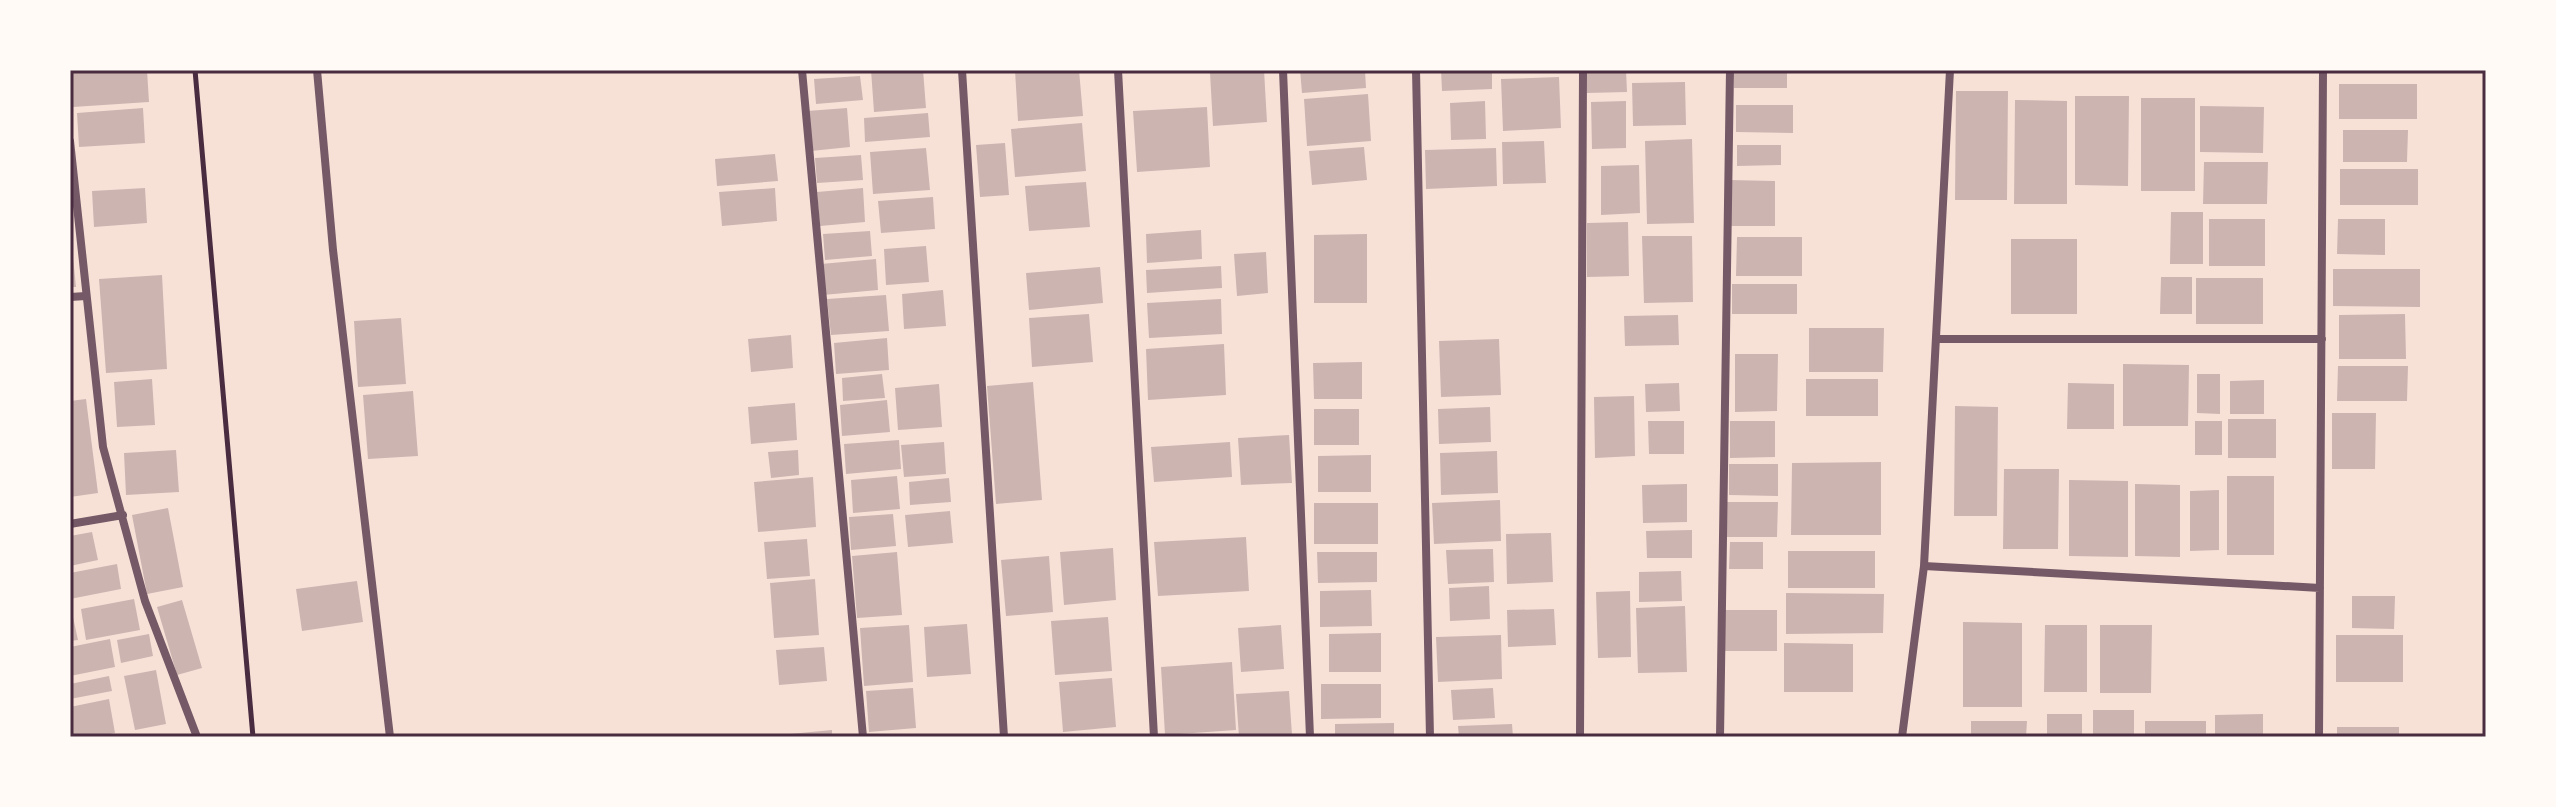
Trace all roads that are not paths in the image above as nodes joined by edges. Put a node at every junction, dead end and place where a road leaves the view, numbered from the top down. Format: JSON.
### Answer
{"nodes":[{"id":1,"x":317,"y":70,"type":"edge"},
{"id":2,"x":802,"y":70,"type":"edge"},
{"id":3,"x":962,"y":70,"type":"edge"},
{"id":4,"x":1118,"y":70,"type":"edge"},
{"id":5,"x":1283,"y":70,"type":"edge"},
{"id":6,"x":1416,"y":70,"type":"edge"},
{"id":7,"x":1583,"y":70,"type":"edge"},
{"id":8,"x":1730,"y":70,"type":"edge"},
{"id":9,"x":1950,"y":70,"type":"edge"},
{"id":10,"x":2323,"y":70,"type":"edge"},
{"id":11,"x":70,"y":141,"type":"edge"},
{"id":12,"x":86,"y":296,"type":"junction"},
{"id":13,"x":70,"y":297,"type":"edge"},
{"id":14,"x":1936,"y":339,"type":"junction"},
{"id":15,"x":2322,"y":339,"type":"junction"},
{"id":16,"x":123,"y":515,"type":"junction"},
{"id":17,"x":70,"y":524,"type":"edge"},
{"id":18,"x":1924,"y":566,"type":"junction"},
{"id":19,"x":2320,"y":588,"type":"junction"},
{"id":20,"x":197,"y":737,"type":"edge"},
{"id":21,"x":390,"y":737,"type":"edge"},
{"id":22,"x":863,"y":737,"type":"edge"},
{"id":23,"x":1004,"y":737,"type":"edge"},
{"id":24,"x":1154,"y":737,"type":"edge"},
{"id":25,"x":1310,"y":737,"type":"edge"},
{"id":26,"x":1430,"y":737,"type":"edge"},
{"id":27,"x":1580,"y":737,"type":"edge"},
{"id":28,"x":1720,"y":737,"type":"edge"},
{"id":29,"x":1902,"y":737,"type":"edge"},
{"id":30,"x":2319,"y":737,"type":"edge"}],
"edges":[{"from":1,"to":21,"type":"street"},
{"from":2,"to":22,"type":"street"},
{"from":3,"to":23,"type":"street"},
{"from":4,"to":24,"type":"street"},
{"from":5,"to":25,"type":"street"},
{"from":6,"to":26,"type":"street"},
{"from":7,"to":27,"type":"street"},
{"from":8,"to":28,"type":"street"},
{"from":9,"to":14,"type":"street"},
{"from":10,"to":15,"type":"street"},
{"from":11,"to":12,"type":"street"},
{"from":12,"to":13,"type":"street"},
{"from":12,"to":16,"type":"street"},
{"from":14,"to":15,"type":"street"},
{"from":14,"to":18,"type":"street"},
{"from":15,"to":19,"type":"street"},
{"from":16,"to":17,"type":"street"},
{"from":16,"to":20,"type":"street"},
{"from":18,"to":19,"type":"street"},
{"from":18,"to":29,"type":"street"},
{"from":19,"to":30,"type":"street"}]}
